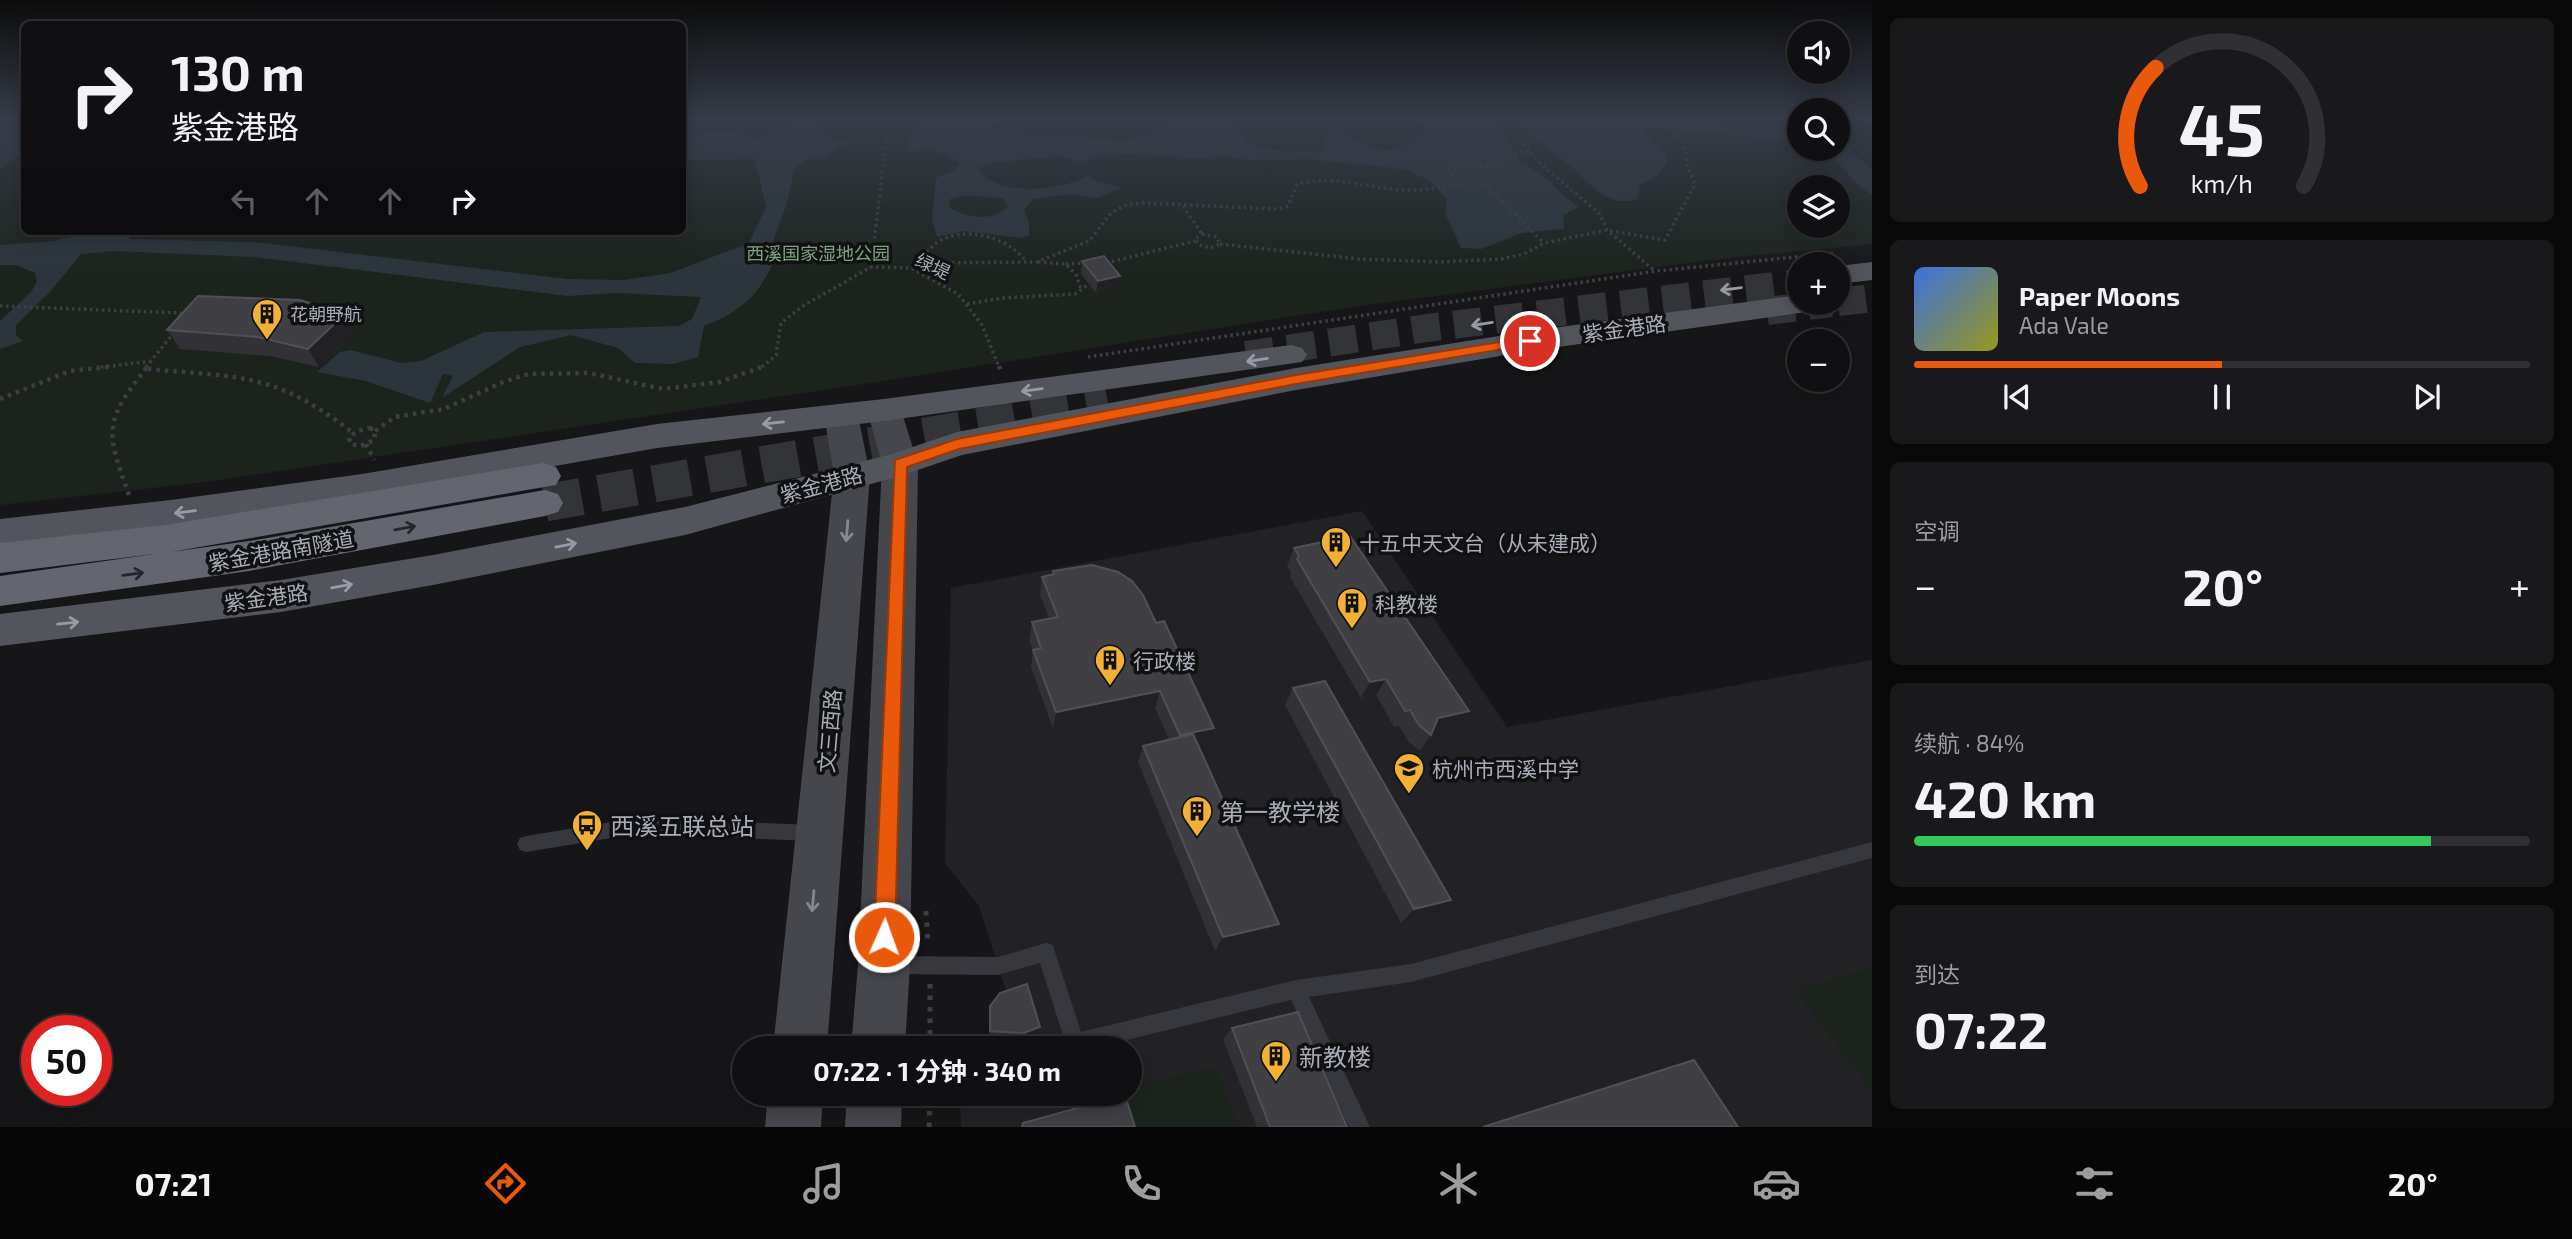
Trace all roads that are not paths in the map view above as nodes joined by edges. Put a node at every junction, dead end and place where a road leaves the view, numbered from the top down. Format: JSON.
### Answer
{"nodes":[{"id":1,"x":1850,"y":266,"type":"edge"},
{"id":2,"x":1872,"y":271,"type":"edge"},
{"id":3,"x":1787,"y":282,"type":"tunnel mouth"},
{"id":4,"x":1872,"y":296,"type":"edge"},
{"id":5,"x":1850,"y":298,"type":"edge"},
{"id":6,"x":1787,"y":306,"type":"tunnel mouth"},
{"id":7,"x":884,"y":410,"type":"junction"},
{"id":8,"x":841,"y":415,"type":"junction"},
{"id":9,"x":900,"y":464,"type":"junction"},
{"id":10,"x":852,"y":475,"type":"junction"},
{"id":11,"x":0,"y":533,"type":"edge"},
{"id":12,"x":3,"y":577,"type":"edge"},
{"id":13,"x":0,"y":630,"type":"edge"},
{"id":14,"x":819,"y":833,"type":"junction"},
{"id":15,"x":526,"y":844,"type":"dead end"},
{"id":16,"x":1872,"y":850,"type":"edge"},
{"id":17,"x":884,"y":965,"type":"junction"},
{"id":18,"x":1296,"y":989,"type":"junction"},
{"id":19,"x":801,"y":1036,"type":"edge"},
{"id":20,"x":879,"y":1036,"type":"edge"},
{"id":21,"x":795,"y":1106,"type":"edge"},
{"id":22,"x":874,"y":1106,"type":"edge"},
{"id":23,"x":793,"y":1127,"type":"edge"},
{"id":24,"x":873,"y":1127,"type":"edge"},
{"id":25,"x":1360,"y":1127,"type":"edge"}],
"edges":[{"from":1,"to":2,"type":"main road"},
{"from":3,"to":7,"type":"main road","name":"紫金港路","one_way":true},
{"from":4,"to":5,"type":"main road"},
{"from":6,"to":9,"type":"main road","name":"紫金港路"},
{"from":7,"to":8,"type":"main road","name":"紫金港路"},
{"from":7,"to":9,"type":"main road"},
{"from":8,"to":10,"type":"main road","name":"文三西路"},
{"from":8,"to":11,"type":"main road","name":"紫金港路","one_way":true},
{"from":9,"to":10,"type":"main road","name":"紫金港路"},
{"from":9,"to":17,"type":"main road"},
{"from":13,"to":10,"type":"main road","name":"紫金港路","one_way":true},
{"from":10,"to":14,"type":"main road","name":"文三西路","one_way":true},
{"from":12,"to":12,"type":"highway","name":"紫金港路南隧道","one_way":true},
{"from":14,"to":15,"type":"lane"},
{"from":14,"to":19,"type":"main road","name":"文三西路","one_way":true},
{"from":16,"to":18,"type":"lane"},
{"from":17,"to":18,"type":"lane"},
{"from":17,"to":20,"type":"main road"},
{"from":18,"to":25,"type":"lane"},
{"from":21,"to":23,"type":"main road"},
{"from":22,"to":24,"type":"main road"}]}
